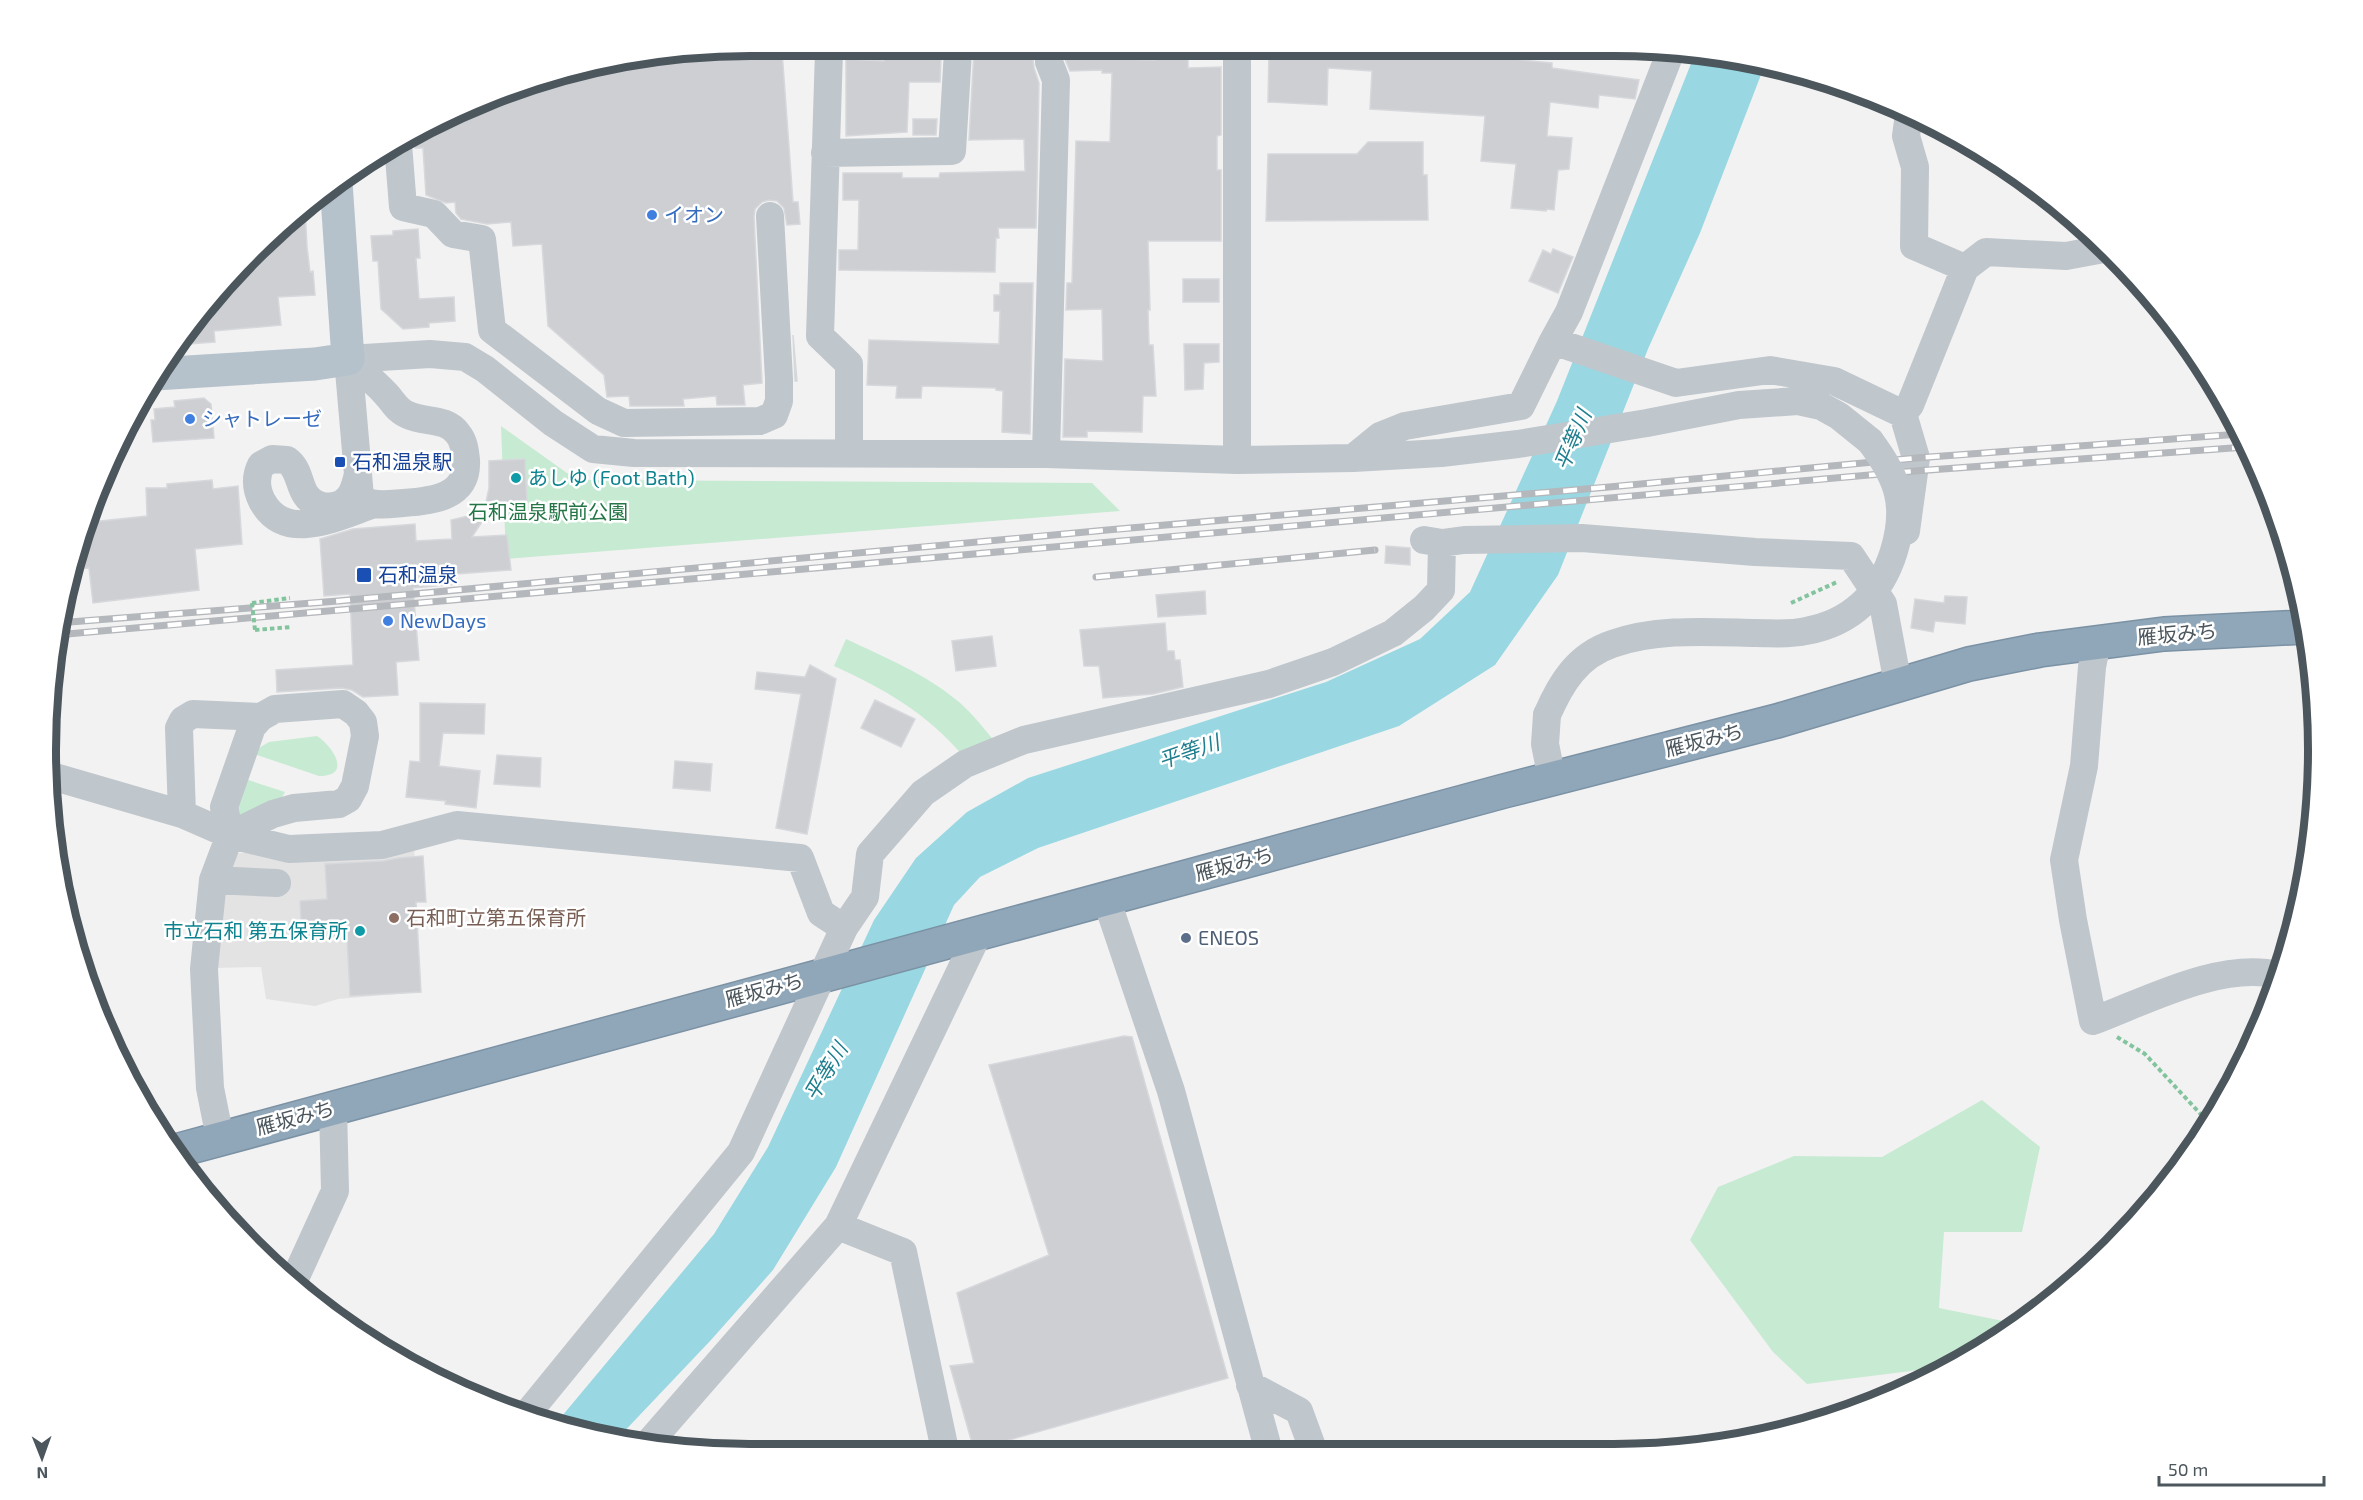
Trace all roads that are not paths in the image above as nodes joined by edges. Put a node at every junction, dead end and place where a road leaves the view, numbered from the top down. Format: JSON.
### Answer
{"nodes":[{"id":1,"x":829,"y":56,"type":"edge"},
{"id":2,"x":958,"y":56,"type":"edge"},
{"id":3,"x":1049,"y":56,"type":"edge"},
{"id":4,"x":1237,"y":56,"type":"edge"},
{"id":5,"x":1668,"y":58,"type":"edge"},
{"id":6,"x":1908,"y":121,"type":"edge"},
{"id":7,"x":399,"y":152,"type":"edge"},
{"id":8,"x":825,"y":153,"type":"junction"},
{"id":9,"x":337,"y":192,"type":"edge"},
{"id":10,"x":770,"y":216,"type":"dead end"},
{"id":11,"x":2095,"y":251,"type":"edge"},
{"id":12,"x":1965,"y":268,"type":"junction"},
{"id":13,"x":1561,"y":344,"type":"junction"},
{"id":14,"x":348,"y":359,"type":"junction"},
{"id":15,"x":167,"y":373,"type":"edge"},
{"id":16,"x":598,"y":411,"type":"junction"},
{"id":17,"x":1904,"y":414,"type":"junction"},
{"id":18,"x":573,"y":436,"type":"junction"},
{"id":19,"x":849,"y":453,"type":"junction"},
{"id":20,"x":1046,"y":454,"type":"junction"},
{"id":21,"x":1353,"y":458,"type":"junction"},
{"id":22,"x":1237,"y":460,"type":"junction"},
{"id":23,"x":358,"y":474,"type":"junction"},
{"id":24,"x":375,"y":504,"type":"junction"},
{"id":25,"x":1882,"y":604,"type":"junction"},
{"id":26,"x":2296,"y":627,"type":"edge"},
{"id":27,"x":2097,"y":641,"type":"junction"},
{"id":28,"x":1898,"y":684,"type":"junction"},
{"id":29,"x":261,"y":717,"type":"junction"},
{"id":30,"x":57,"y":778,"type":"edge"},
{"id":31,"x":1552,"y":779,"type":"junction"},
{"id":32,"x":182,"y":814,"type":"junction"},
{"id":33,"x":230,"y":835,"type":"junction"},
{"id":34,"x":213,"y":880,"type":"junction"},
{"id":35,"x":277,"y":883,"type":"dead end"},
{"id":36,"x":1107,"y":898,"type":"junction"},
{"id":37,"x":844,"y":928,"type":"junction"},
{"id":38,"x":973,"y":934,"type":"junction"},
{"id":39,"x":834,"y":971,"type":"junction"},
{"id":40,"x":2271,"y":974,"type":"edge"},
{"id":41,"x":333,"y":1108,"type":"junction"},
{"id":42,"x":220,"y":1138,"type":"junction"},
{"id":43,"x":182,"y":1149,"type":"edge"},
{"id":44,"x":838,"y":1226,"type":"junction"},
{"id":45,"x":296,"y":1276,"type":"edge"},
{"id":46,"x":1250,"y":1385,"type":"junction"},
{"id":47,"x":531,"y":1409,"type":"edge"},
{"id":48,"x":653,"y":1438,"type":"edge"},
{"id":49,"x":944,"y":1444,"type":"edge"},
{"id":50,"x":1267,"y":1444,"type":"edge"},
{"id":51,"x":1311,"y":1444,"type":"edge"}],
"edges":[{"from":1,"to":8,"type":"street"},
{"from":2,"to":8,"type":"street"},
{"from":3,"to":20,"type":"street"},
{"from":4,"to":22,"type":"street"},
{"from":5,"to":13,"type":"street"},
{"from":6,"to":12,"type":"street"},
{"from":7,"to":16,"type":"street"},
{"from":8,"to":19,"type":"street"},
{"from":9,"to":14,"type":"main road"},
{"from":10,"to":16,"type":"street"},
{"from":11,"to":12,"type":"street"},
{"from":12,"to":17,"type":"street"},
{"from":13,"to":17,"type":"street"},
{"from":13,"to":21,"type":"street"},
{"from":14,"to":15,"type":"main road"},
{"from":14,"to":18,"type":"street"},
{"from":14,"to":23,"type":"street"},
{"from":14,"to":24,"type":"street"},
{"from":16,"to":18,"type":"street"},
{"from":17,"to":25,"type":"street"},
{"from":18,"to":19,"type":"street"},
{"from":19,"to":20,"type":"street"},
{"from":20,"to":22,"type":"street"},
{"from":21,"to":22,"type":"street"},
{"from":21,"to":31,"type":"street","bridge":true},
{"from":23,"to":24,"type":"street"},
{"from":23,"to":24,"type":"street"},
{"from":25,"to":28,"type":"street"},
{"from":25,"to":37,"type":"street"},
{"from":26,"to":27,"type":"highway","name":"雁坂みち"},
{"from":27,"to":28,"type":"highway","name":"雁坂みち"},
{"from":27,"to":40,"type":"street"},
{"from":28,"to":31,"type":"highway","name":"雁坂みち"},
{"from":29,"to":32,"type":"street"},
{"from":29,"to":33,"type":"street"},
{"from":29,"to":33,"type":"street"},
{"from":30,"to":32,"type":"street"},
{"from":31,"to":36,"type":"highway","name":"雁坂みち"},
{"from":32,"to":33,"type":"street"},
{"from":33,"to":34,"type":"street"},
{"from":33,"to":37,"type":"street"},
{"from":34,"to":35,"type":"street"},
{"from":34,"to":42,"type":"street"},
{"from":36,"to":38,"type":"highway","name":"雁坂みち"},
{"from":36,"to":46,"type":"street"},
{"from":37,"to":39,"type":"street"},
{"from":38,"to":39,"type":"highway","name":"雁坂みち"},
{"from":38,"to":44,"type":"street"},
{"from":39,"to":41,"type":"highway","name":"雁坂みち"},
{"from":39,"to":47,"type":"street"},
{"from":41,"to":42,"type":"highway","name":"雁坂みち"},
{"from":41,"to":45,"type":"street"},
{"from":42,"to":43,"type":"highway","name":"雁坂みち"},
{"from":44,"to":48,"type":"street"},
{"from":44,"to":49,"type":"street"},
{"from":46,"to":50,"type":"street"},
{"from":46,"to":51,"type":"street"}]}
